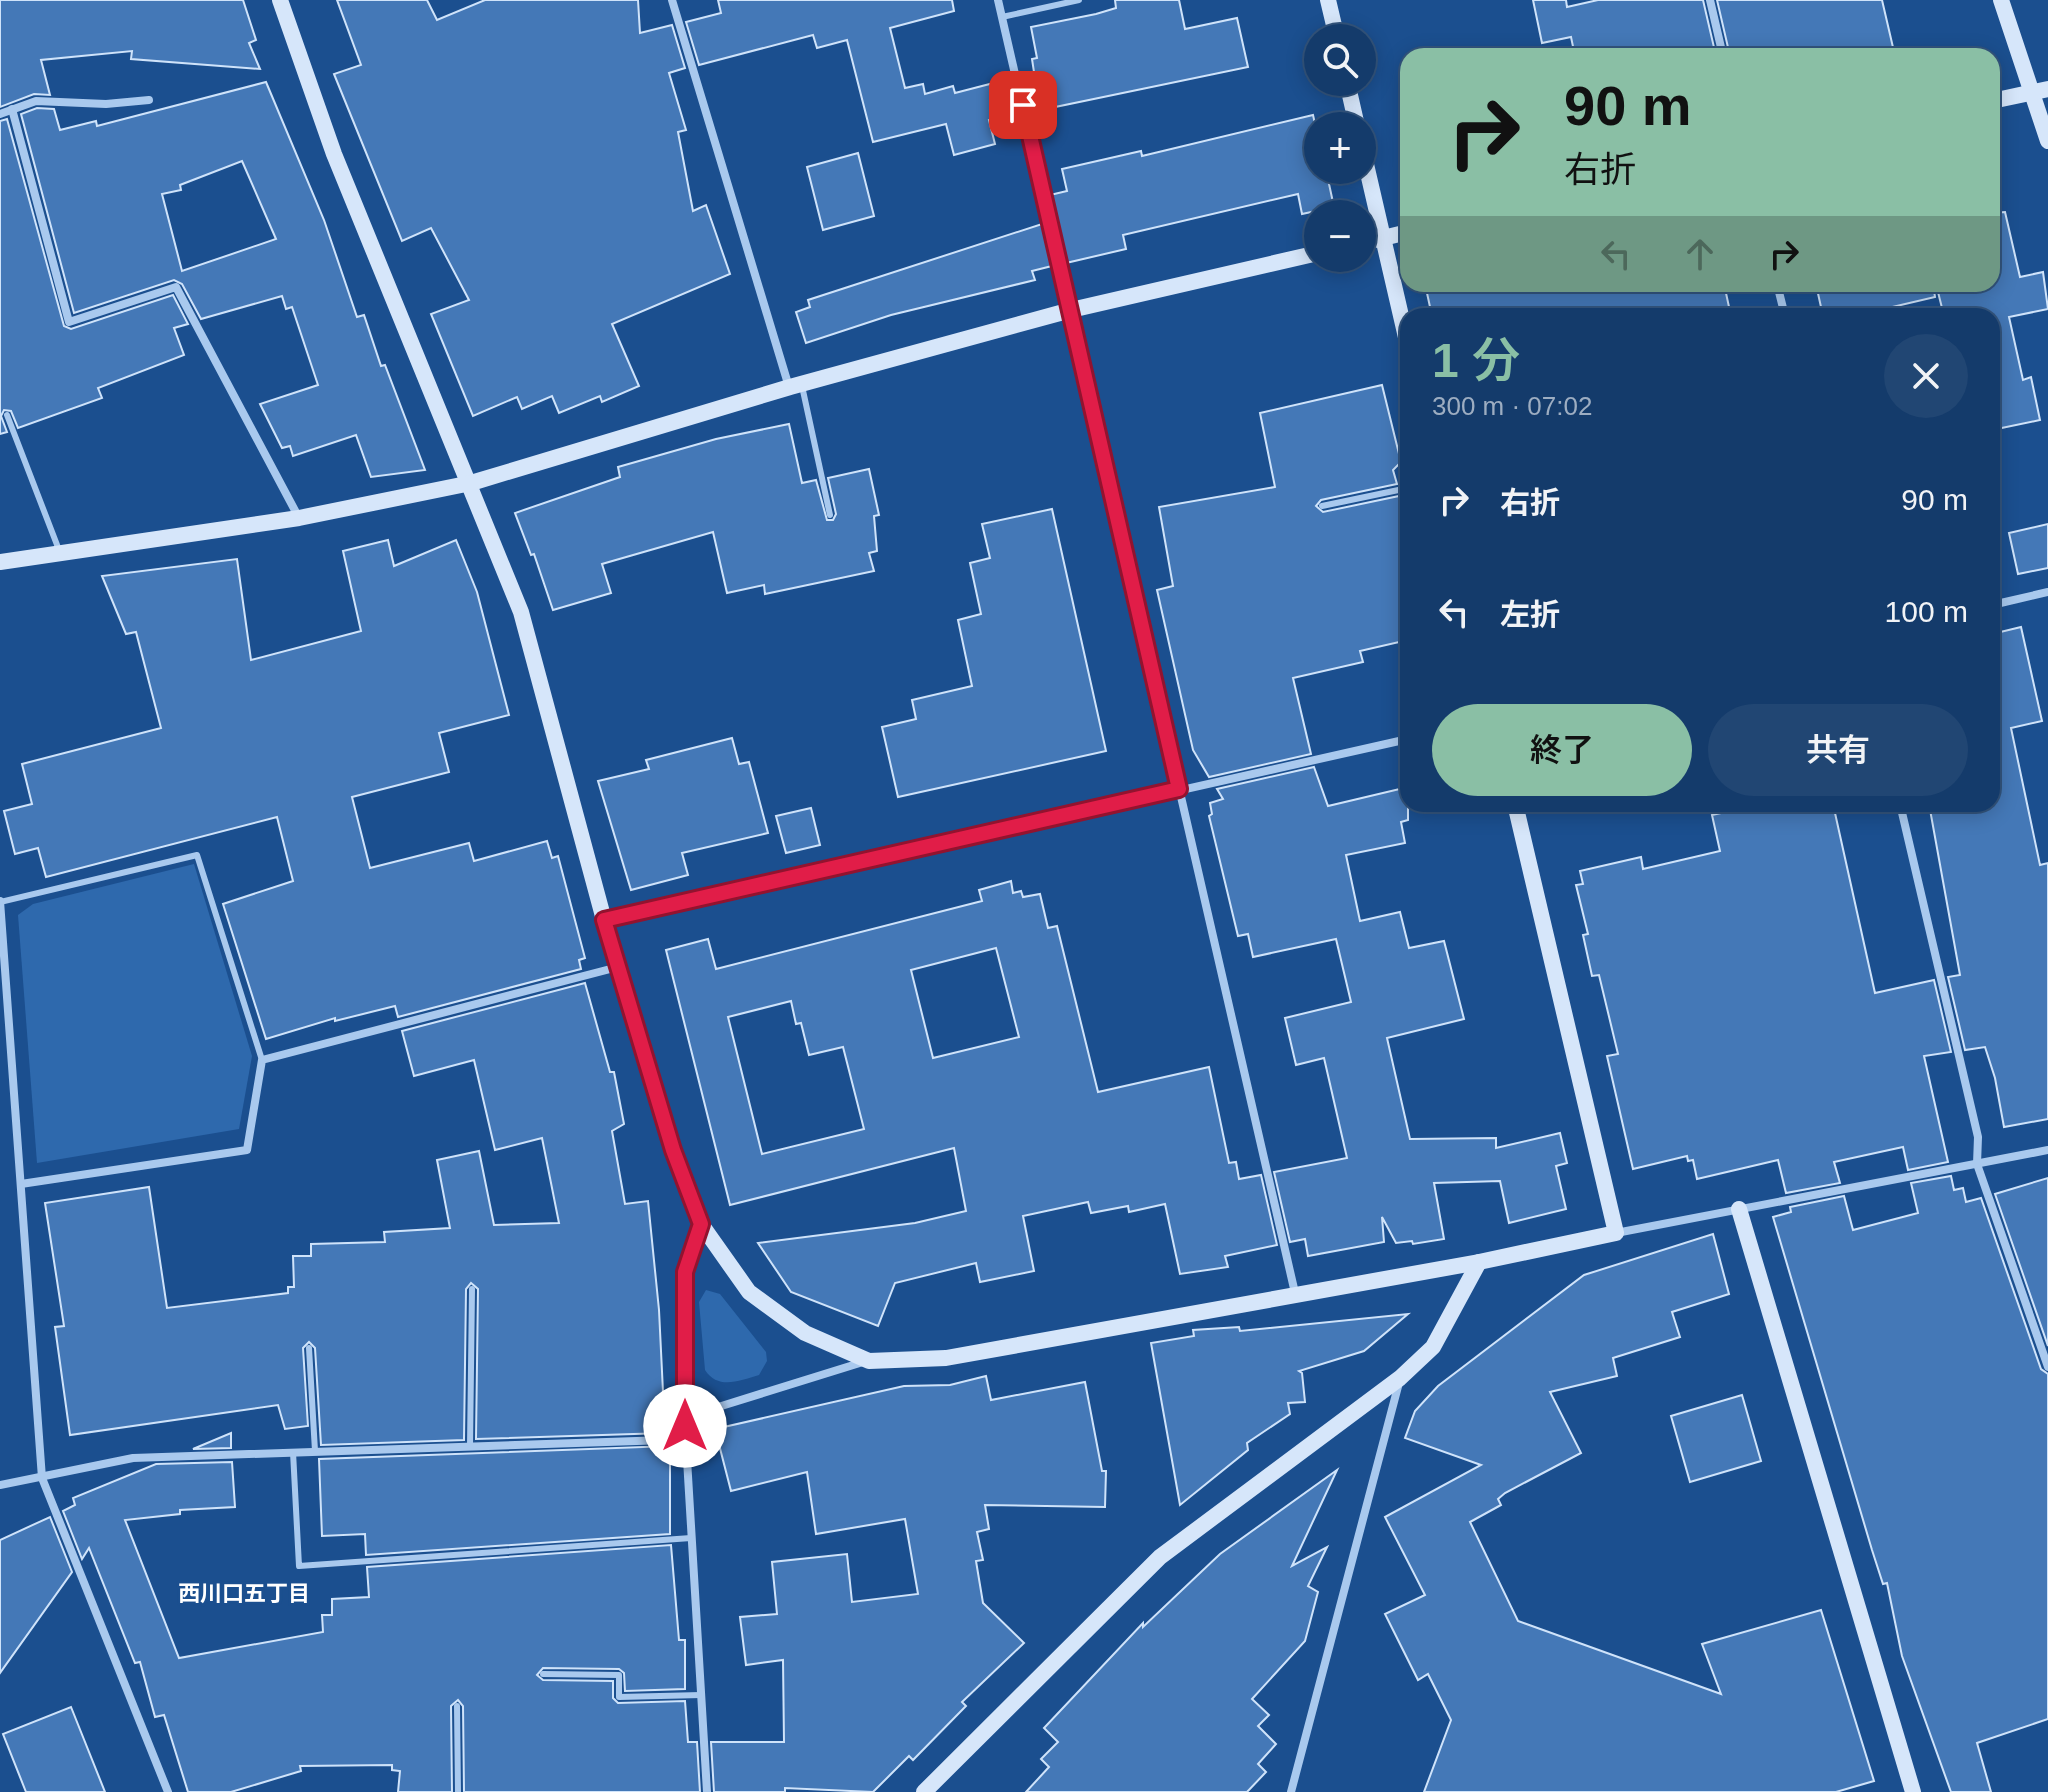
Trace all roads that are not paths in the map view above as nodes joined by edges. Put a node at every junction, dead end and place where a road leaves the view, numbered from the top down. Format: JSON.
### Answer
{"nodes":[{"id":1,"x":280,"y":0,"type":"edge"},
{"id":2,"x":672,"y":0,"type":"edge"},
{"id":3,"x":998,"y":0,"type":"edge"},
{"id":4,"x":1079,"y":0,"type":"edge"},
{"id":5,"x":1328,"y":0,"type":"edge"},
{"id":6,"x":1710,"y":0,"type":"edge"},
{"id":7,"x":2001,"y":0,"type":"edge"},
{"id":8,"x":1002,"y":17,"type":"junction"},
{"id":9,"x":1334,"y":24,"type":"edge"},
{"id":10,"x":1721,"y":48,"type":"edge"},
{"id":11,"x":2040,"y":90,"type":"edge"},
{"id":12,"x":2000,"y":99,"type":"edge"},
{"id":13,"x":149,"y":100,"type":"dead end"},
{"id":14,"x":12,"y":109,"type":"junction"},
{"id":15,"x":0,"y":114,"type":"edge"},
{"id":16,"x":2048,"y":141,"type":"edge"},
{"id":17,"x":1371,"y":184,"type":"edge"},
{"id":18,"x":1400,"y":234,"type":"edge"},
{"id":19,"x":1383,"y":238,"type":"junction"},
{"id":20,"x":1376,"y":240,"type":"edge"},
{"id":21,"x":1304,"y":256,"type":"edge"},
{"id":22,"x":1071,"y":310,"type":"junction"},
{"id":23,"x":1400,"y":311,"type":"edge"},
{"id":24,"x":796,"y":386,"type":"junction"},
{"id":25,"x":7,"y":415,"type":"dead end"},
{"id":26,"x":471,"y":483,"type":"junction"},
{"id":27,"x":1400,"y":490,"type":"edge"},
{"id":28,"x":1322,"y":506,"type":"dead end"},
{"id":29,"x":830,"y":515,"type":"dead end"},
{"id":30,"x":299,"y":518,"type":"junction"},
{"id":31,"x":60,"y":553,"type":"junction"},
{"id":32,"x":0,"y":562,"type":"edge"},
{"id":33,"x":2048,"y":592,"type":"edge"},
{"id":34,"x":2000,"y":603,"type":"edge"},
{"id":35,"x":1400,"y":741,"type":"edge"},
{"id":36,"x":1179,"y":789,"type":"junction"},
{"id":37,"x":1517,"y":812,"type":"edge"},
{"id":38,"x":1902,"y":812,"type":"edge"},
{"id":39,"x":0,"y":901,"type":"edge"},
{"id":40,"x":604,"y":920,"type":"junction"},
{"id":41,"x":618,"y":967,"type":"junction"},
{"id":42,"x":262,"y":1060,"type":"junction"},
{"id":43,"x":2048,"y":1150,"type":"edge"},
{"id":44,"x":1977,"y":1164,"type":"junction"},
{"id":45,"x":21,"y":1184,"type":"junction"},
{"id":46,"x":1739,"y":1209,"type":"junction"},
{"id":47,"x":701,"y":1224,"type":"junction"},
{"id":48,"x":1616,"y":1233,"type":"junction"},
{"id":49,"x":1479,"y":1262,"type":"junction"},
{"id":50,"x":472,"y":1289,"type":"dead end"},
{"id":51,"x":1295,"y":1293,"type":"junction"},
{"id":52,"x":309,"y":1348,"type":"dead end"},
{"id":53,"x":869,"y":1361,"type":"junction"},
{"id":54,"x":2048,"y":1367,"type":"edge"},
{"id":55,"x":1400,"y":1378,"type":"junction"},
{"id":56,"x":685,"y":1426,"type":"junction"},
{"id":57,"x":470,"y":1446,"type":"junction"},
{"id":58,"x":315,"y":1451,"type":"junction"},
{"id":59,"x":293,"y":1452,"type":"junction"},
{"id":60,"x":42,"y":1478,"type":"junction"},
{"id":61,"x":0,"y":1485,"type":"edge"},
{"id":62,"x":691,"y":1538,"type":"junction"},
{"id":63,"x":543,"y":1674,"type":"dead end"},
{"id":64,"x":701,"y":1695,"type":"junction"},
{"id":65,"x":457,"y":1706,"type":"dead end"},
{"id":66,"x":168,"y":1792,"type":"edge"},
{"id":67,"x":458,"y":1792,"type":"edge"},
{"id":68,"x":707,"y":1792,"type":"edge"},
{"id":69,"x":924,"y":1792,"type":"edge"},
{"id":70,"x":1291,"y":1792,"type":"edge"},
{"id":71,"x":1913,"y":1792,"type":"edge"}],
"edges":[{"from":1,"to":26,"type":"street"},
{"from":2,"to":24,"type":"street"},
{"from":3,"to":8,"type":"street"},
{"from":4,"to":8,"type":"lane"},
{"from":5,"to":9,"type":"street"},
{"from":6,"to":10,"type":"street"},
{"from":7,"to":11,"type":"street"},
{"from":8,"to":22,"type":"street"},
{"from":11,"to":12,"type":"street"},
{"from":11,"to":16,"type":"street"},
{"from":13,"to":14,"type":"street"},
{"from":14,"to":15,"type":"street"},
{"from":14,"to":30,"type":"street"},
{"from":17,"to":19,"type":"street"},
{"from":18,"to":19,"type":"street"},
{"from":19,"to":20,"type":"street"},
{"from":19,"to":23,"type":"street"},
{"from":21,"to":22,"type":"street"},
{"from":22,"to":24,"type":"street"},
{"from":22,"to":36,"type":"street"},
{"from":24,"to":26,"type":"street"},
{"from":24,"to":29,"type":"lane"},
{"from":25,"to":31,"type":"lane"},
{"from":26,"to":30,"type":"street"},
{"from":26,"to":40,"type":"street"},
{"from":27,"to":28,"type":"lane"},
{"from":30,"to":31,"type":"street"},
{"from":31,"to":32,"type":"street"},
{"from":33,"to":34,"type":"street"},
{"from":35,"to":36,"type":"street"},
{"from":36,"to":40,"type":"street"},
{"from":36,"to":51,"type":"street"},
{"from":37,"to":48,"type":"street"},
{"from":38,"to":44,"type":"street"},
{"from":39,"to":42,"type":"lane"},
{"from":39,"to":45,"type":"street"},
{"from":40,"to":41,"type":"street"},
{"from":41,"to":42,"type":"street"},
{"from":41,"to":47,"type":"street"},
{"from":42,"to":45,"type":"street"},
{"from":43,"to":44,"type":"street"},
{"from":44,"to":46,"type":"street"},
{"from":44,"to":54,"type":"street"},
{"from":45,"to":60,"type":"street"},
{"from":46,"to":48,"type":"street"},
{"from":46,"to":71,"type":"street"},
{"from":47,"to":53,"type":"street"},
{"from":47,"to":56,"type":"street"},
{"from":48,"to":49,"type":"street"},
{"from":49,"to":51,"type":"street"},
{"from":49,"to":55,"type":"street"},
{"from":50,"to":57,"type":"lane"},
{"from":51,"to":53,"type":"street"},
{"from":52,"to":58,"type":"lane"},
{"from":53,"to":56,"type":"street"},
{"from":55,"to":69,"type":"street"},
{"from":55,"to":70,"type":"street"},
{"from":56,"to":57,"type":"street"},
{"from":56,"to":62,"type":"street"},
{"from":57,"to":58,"type":"street"},
{"from":58,"to":59,"type":"street"},
{"from":59,"to":60,"type":"street"},
{"from":59,"to":62,"type":"lane"},
{"from":60,"to":61,"type":"street"},
{"from":60,"to":66,"type":"street"},
{"from":62,"to":64,"type":"street"},
{"from":63,"to":64,"type":"lane"},
{"from":64,"to":68,"type":"street"},
{"from":65,"to":67,"type":"lane"}]}
